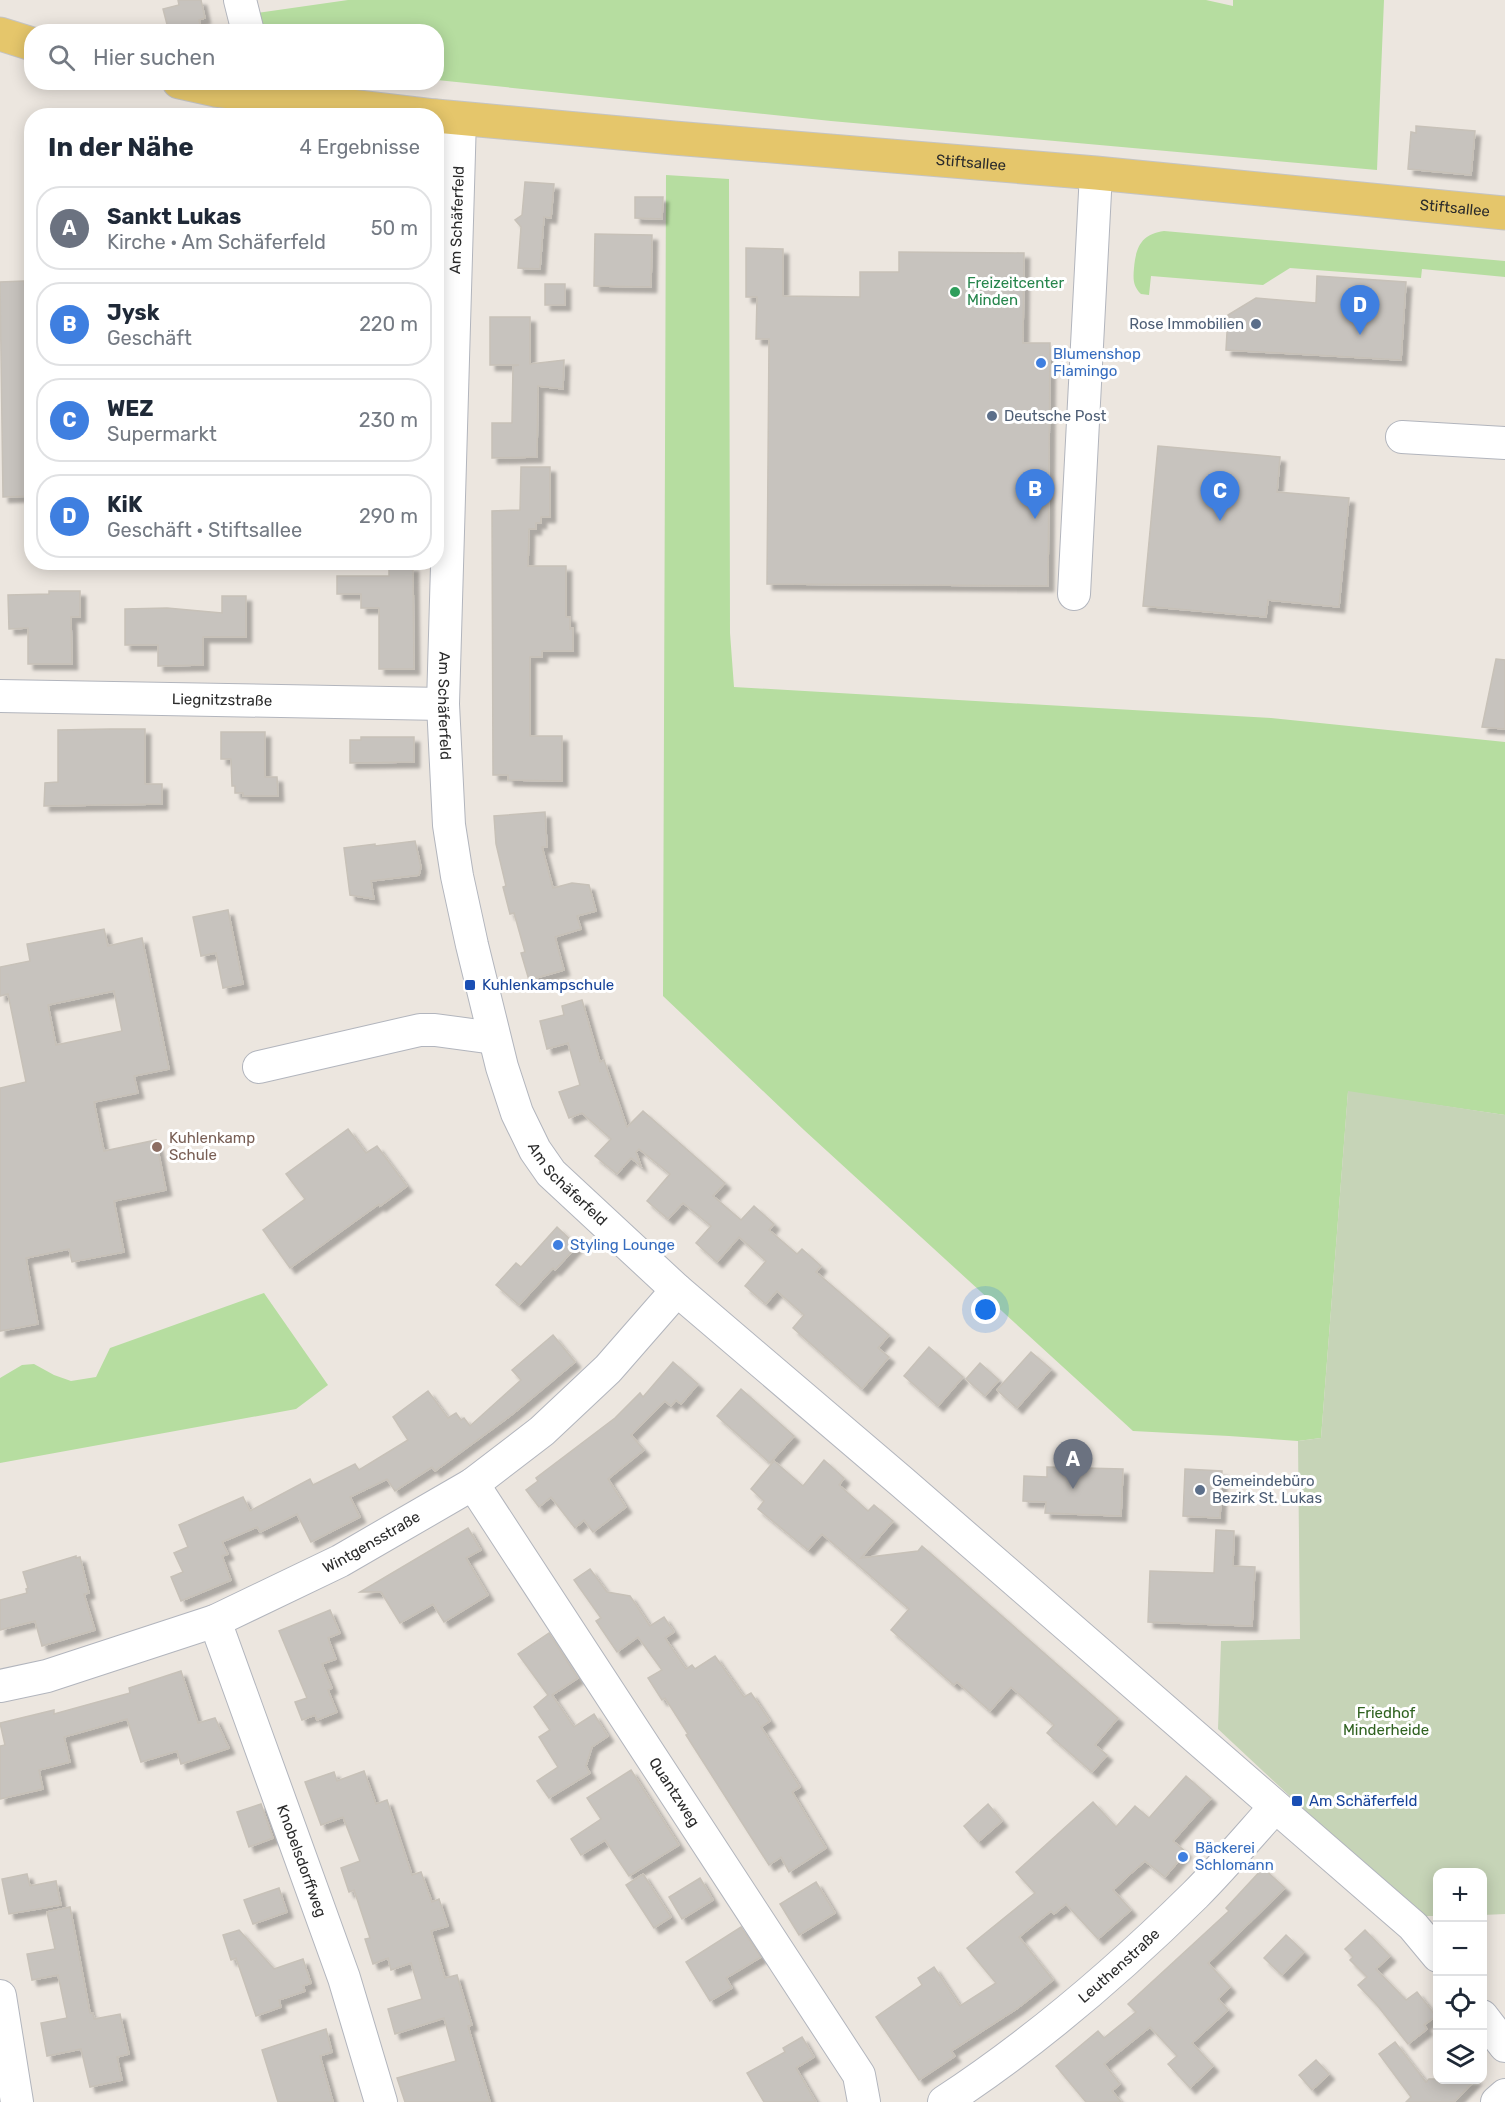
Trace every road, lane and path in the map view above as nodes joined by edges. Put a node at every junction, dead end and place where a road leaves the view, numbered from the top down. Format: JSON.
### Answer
{"nodes":[{"id":1,"x":240,"y":0,"type":"edge"},
{"id":2,"x":246,"y":24,"type":"edge"},
{"id":3,"x":0,"y":34,"type":"edge"},
{"id":4,"x":24,"y":42,"type":"edge"},
{"id":5,"x":268,"y":90,"type":"edge"},
{"id":6,"x":385,"y":108,"type":"edge"},
{"id":7,"x":444,"y":117,"type":"edge"},
{"id":8,"x":1096,"y":173,"type":"junction"},
{"id":9,"x":1505,"y":213,"type":"edge"},
{"id":10,"x":1402,"y":437,"type":"dead end"},
{"id":11,"x":1505,"y":443,"type":"edge"},
{"id":12,"x":443,"y":570,"type":"edge"},
{"id":13,"x":1074,"y":594,"type":"dead end"},
{"id":14,"x":0,"y":696,"type":"edge"},
{"id":15,"x":443,"y":704,"type":"junction"},
{"id":16,"x":494,"y":1038,"type":"junction"},
{"id":17,"x":259,"y":1067,"type":"dead end"},
{"id":18,"x":678,"y":1290,"type":"junction"},
{"id":19,"x":473,"y":1484,"type":"junction"},
{"id":20,"x":215,"y":1621,"type":"junction"},
{"id":21,"x":0,"y":1686,"type":"edge"},
{"id":22,"x":1275,"y":1807,"type":"junction"},
{"id":23,"x":1433,"y":1951,"type":"edge"},
{"id":24,"x":0,"y":1996,"type":"edge"},
{"id":25,"x":1487,"y":2023,"type":"edge"},
{"id":26,"x":1505,"y":2046,"type":"edge"},
{"id":27,"x":1505,"y":2095,"type":"edge"},
{"id":28,"x":17,"y":2102,"type":"edge"},
{"id":29,"x":381,"y":2102,"type":"edge"},
{"id":30,"x":864,"y":2102,"type":"edge"},
{"id":31,"x":944,"y":2102,"type":"edge"},
{"id":32,"x":1497,"y":2102,"type":"edge"}],
"edges":[{"from":1,"to":2,"type":"street"},
{"from":3,"to":4,"type":"main road"},
{"from":5,"to":6,"type":"main road","name":"Stiftsallee"},
{"from":7,"to":8,"type":"main road","name":"Stiftsallee"},
{"from":8,"to":9,"type":"main road","name":"Stiftsallee"},
{"from":8,"to":13,"type":"street"},
{"from":10,"to":11,"type":"street"},
{"from":12,"to":15,"type":"street","name":"Am Schäferfeld"},
{"from":14,"to":15,"type":"street","name":"Liegnitzstraße"},
{"from":15,"to":16,"type":"street","name":"Am Schäferfeld"},
{"from":16,"to":17,"type":"street"},
{"from":16,"to":18,"type":"street","name":"Am Schäferfeld"},
{"from":18,"to":19,"type":"street","name":"Wintgensstraße"},
{"from":18,"to":22,"type":"street","name":"Am Schäferfeld"},
{"from":19,"to":20,"type":"street","name":"Wintgensstraße"},
{"from":19,"to":30,"type":"street","name":"Quantzweg"},
{"from":20,"to":21,"type":"street","name":"Wintgensstraße"},
{"from":20,"to":29,"type":"street","name":"Knobelsdorffweg"},
{"from":22,"to":23,"type":"street","name":"Am Schäferfeld"},
{"from":22,"to":31,"type":"street","name":"Leuthenstraße"},
{"from":24,"to":28,"type":"street"},
{"from":25,"to":26,"type":"street"},
{"from":27,"to":32,"type":"street"}]}
